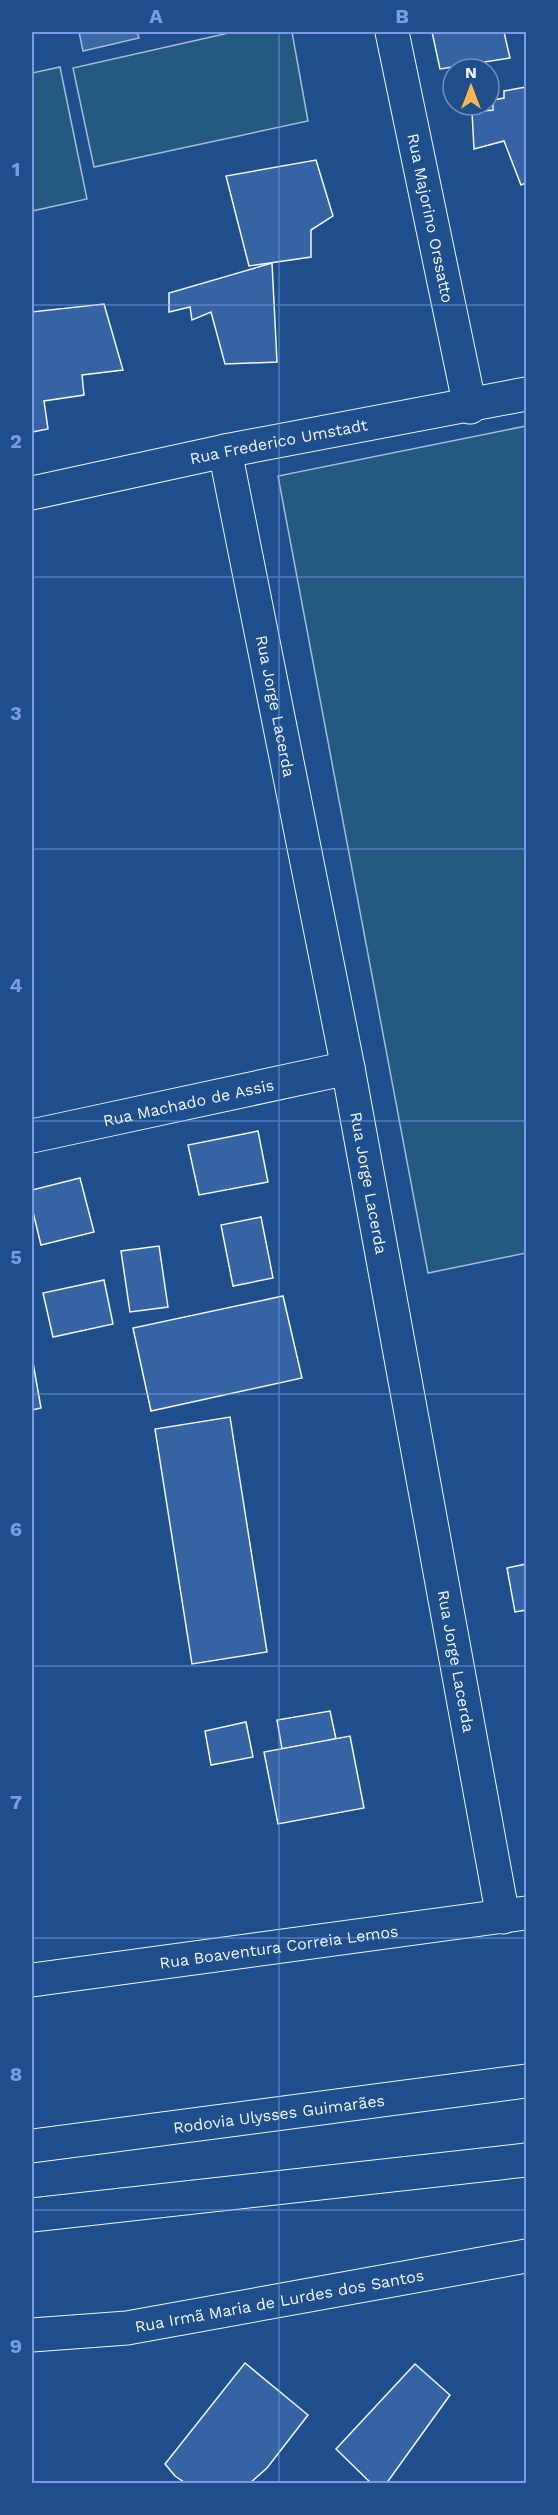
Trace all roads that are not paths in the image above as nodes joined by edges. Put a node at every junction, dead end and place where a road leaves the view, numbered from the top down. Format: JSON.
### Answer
{"nodes":[{"id":1,"x":392,"y":32,"type":"edge"},
{"id":2,"x":526,"y":394,"type":"edge"},
{"id":3,"x":470,"y":407,"type":"junction"},
{"id":4,"x":225,"y":451,"type":"junction"},
{"id":5,"x":32,"y":493,"type":"edge"},
{"id":6,"x":348,"y":1068,"type":"junction"},
{"id":7,"x":32,"y":1136,"type":"edge"},
{"id":8,"x":514,"y":1915,"type":"edge"},
{"id":9,"x":32,"y":1980,"type":"edge"},
{"id":10,"x":526,"y":2081,"type":"edge"},
{"id":11,"x":32,"y":2146,"type":"edge"},
{"id":12,"x":526,"y":2160,"type":"edge"},
{"id":13,"x":32,"y":2215,"type":"edge"},
{"id":14,"x":526,"y":2256,"type":"edge"},
{"id":15,"x":32,"y":2336,"type":"edge"}],
"edges":[{"from":1,"to":3,"type":"main road","name":"Rua Majorino Orssatto"},
{"from":2,"to":3,"type":"main road","name":"Rua Frederico Umstadt"},
{"from":3,"to":4,"type":"main road","name":"Rua Frederico Umstadt"},
{"from":4,"to":5,"type":"main road","name":"Rua Frederico Umstadt"},
{"from":4,"to":6,"type":"main road","name":"Rua Jorge Lacerda"},
{"from":6,"to":7,"type":"main road","name":"Rua Machado de Assis"},
{"from":6,"to":8,"type":"main road","name":"Rua Jorge Lacerda"},
{"from":8,"to":9,"type":"main road","name":"Rua Boaventura Correia Lemos"},
{"from":10,"to":11,"type":"main road","name":"Rodovia Ulysses Guimarães"},
{"from":12,"to":13,"type":"main road"},
{"from":14,"to":15,"type":"main road","name":"Rua Irmã Maria de Lurdes dos Santos"}]}
